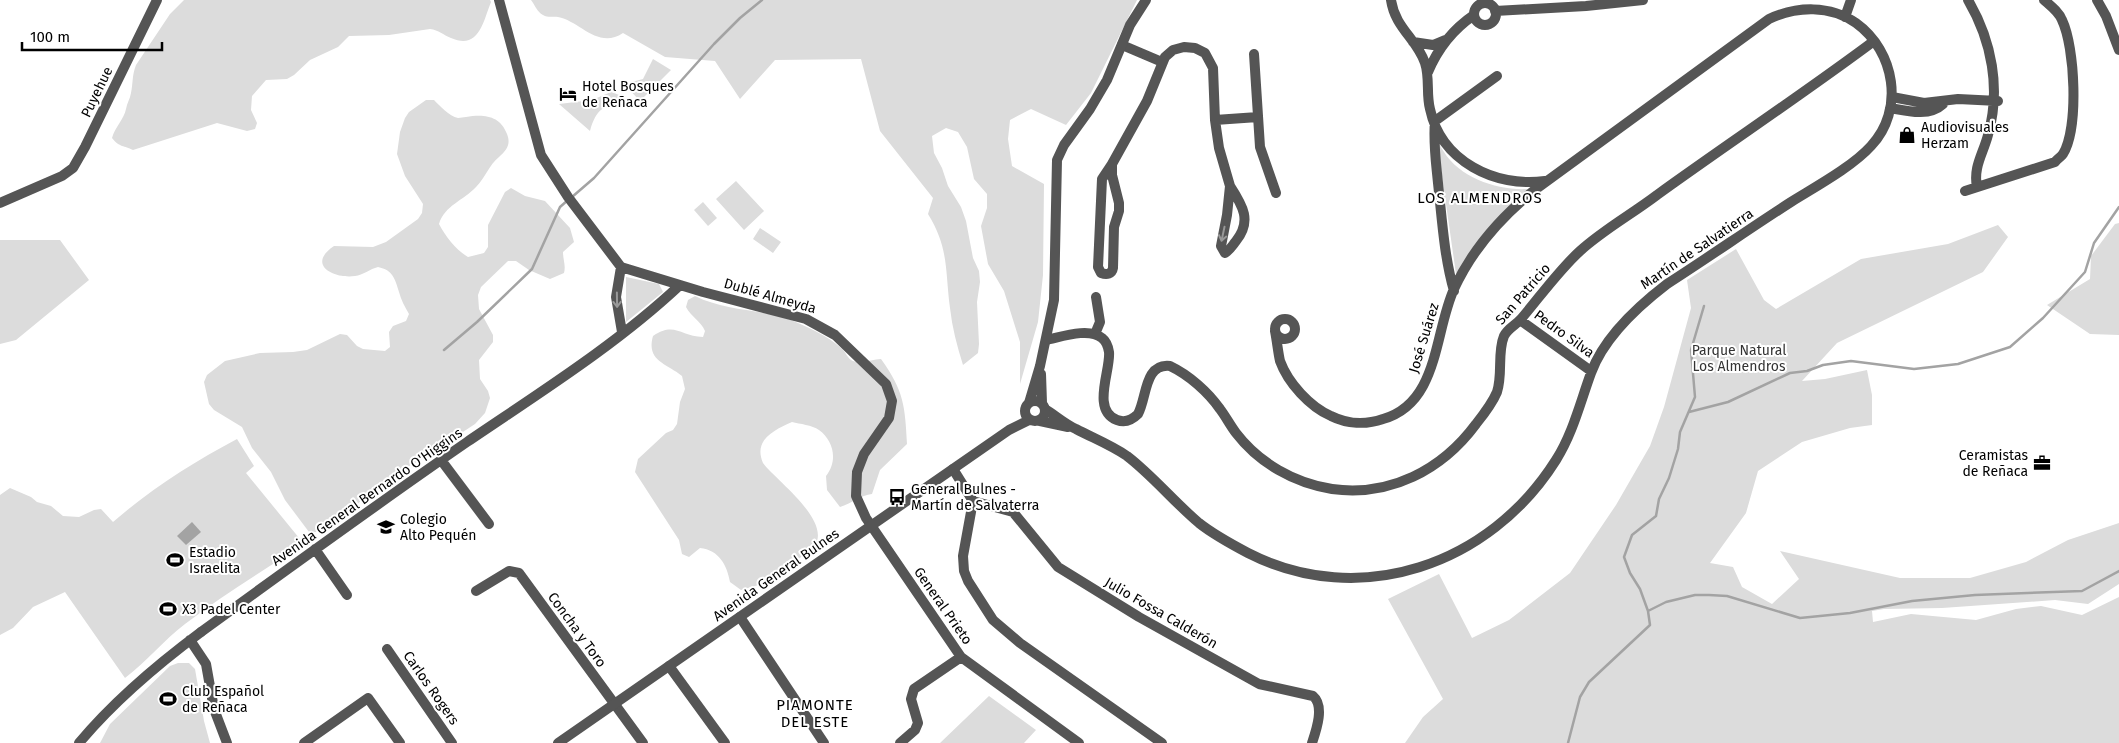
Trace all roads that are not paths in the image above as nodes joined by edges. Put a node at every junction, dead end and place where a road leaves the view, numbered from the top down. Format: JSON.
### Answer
{"nodes":[{"id":1,"x":157,"y":0,"type":"edge"},
{"id":2,"x":499,"y":0,"type":"edge"},
{"id":3,"x":1146,"y":0,"type":"edge"},
{"id":4,"x":1391,"y":0,"type":"edge"},
{"id":5,"x":1643,"y":0,"type":"edge"},
{"id":6,"x":1851,"y":0,"type":"edge"},
{"id":7,"x":1968,"y":0,"type":"edge"},
{"id":8,"x":1975,"y":0,"type":"edge"},
{"id":9,"x":2097,"y":0,"type":"edge"},
{"id":10,"x":2048,"y":4,"type":"edge"},
{"id":11,"x":1495,"y":12,"type":"junction"},
{"id":12,"x":1474,"y":15,"type":"junction"},
{"id":13,"x":1845,"y":17,"type":"junction"},
{"id":14,"x":1445,"y":40,"type":"junction"},
{"id":15,"x":1874,"y":41,"type":"junction"},
{"id":16,"x":1413,"y":42,"type":"junction"},
{"id":17,"x":1122,"y":45,"type":"junction"},
{"id":18,"x":2119,"y":50,"type":"edge"},
{"id":19,"x":1254,"y":54,"type":"dead end"},
{"id":20,"x":1162,"y":62,"type":"junction"},
{"id":21,"x":1428,"y":72,"type":"junction"},
{"id":22,"x":1497,"y":76,"type":"dead end"},
{"id":23,"x":1892,"y":97,"type":"junction"},
{"id":24,"x":1948,"y":100,"type":"junction"},
{"id":25,"x":1996,"y":101,"type":"junction"},
{"id":26,"x":1890,"y":108,"type":"junction"},
{"id":27,"x":1258,"y":117,"type":"junction"},
{"id":28,"x":1215,"y":120,"type":"junction"},
{"id":29,"x":1435,"y":121,"type":"junction"},
{"id":30,"x":1112,"y":164,"type":"junction"},
{"id":31,"x":1548,"y":180,"type":"junction"},
{"id":32,"x":1230,"y":186,"type":"junction"},
{"id":33,"x":1977,"y":187,"type":"junction"},
{"id":34,"x":1965,"y":191,"type":"dead end"},
{"id":35,"x":1276,"y":193,"type":"dead end"},
{"id":36,"x":0,"y":203,"type":"edge"},
{"id":37,"x":621,"y":267,"type":"junction"},
{"id":38,"x":680,"y":285,"type":"junction"},
{"id":39,"x":1454,"y":290,"type":"junction"},
{"id":40,"x":1096,"y":297,"type":"dead end"},
{"id":41,"x":1520,"y":320,"type":"junction"},
{"id":42,"x":1275,"y":331,"type":"junction"},
{"id":43,"x":622,"y":332,"type":"junction"},
{"id":44,"x":1095,"y":334,"type":"junction"},
{"id":45,"x":1293,"y":334,"type":"junction"},
{"id":46,"x":1046,"y":340,"type":"junction"},
{"id":47,"x":1280,"y":356,"type":"junction"},
{"id":48,"x":1040,"y":366,"type":"junction"},
{"id":49,"x":1592,"y":371,"type":"junction"},
{"id":50,"x":1043,"y":406,"type":"junction"},
{"id":51,"x":1031,"y":414,"type":"junction"},
{"id":52,"x":1074,"y":428,"type":"junction"},
{"id":53,"x":442,"y":460,"type":"junction"},
{"id":54,"x":953,"y":469,"type":"junction"},
{"id":55,"x":973,"y":501,"type":"junction"},
{"id":56,"x":489,"y":524,"type":"dead end"},
{"id":57,"x":871,"y":526,"type":"junction"},
{"id":58,"x":316,"y":549,"type":"junction"},
{"id":59,"x":476,"y":591,"type":"dead end"},
{"id":60,"x":347,"y":595,"type":"dead end"},
{"id":61,"x":740,"y":617,"type":"junction"},
{"id":62,"x":201,"y":632,"type":"junction"},
{"id":63,"x":190,"y":640,"type":"junction"},
{"id":64,"x":178,"y":649,"type":"junction"},
{"id":65,"x":387,"y":649,"type":"dead end"},
{"id":66,"x":961,"y":656,"type":"junction"},
{"id":67,"x":206,"y":664,"type":"junction"},
{"id":68,"x":669,"y":666,"type":"junction"},
{"id":69,"x":614,"y":704,"type":"junction"},
{"id":70,"x":79,"y":743,"type":"edge"},
{"id":71,"x":227,"y":743,"type":"edge"},
{"id":72,"x":304,"y":743,"type":"edge"},
{"id":73,"x":400,"y":743,"type":"edge"},
{"id":74,"x":452,"y":743,"type":"edge"},
{"id":75,"x":558,"y":743,"type":"edge"},
{"id":76,"x":643,"y":743,"type":"edge"},
{"id":77,"x":725,"y":743,"type":"edge"},
{"id":78,"x":824,"y":743,"type":"edge"},
{"id":79,"x":900,"y":743,"type":"edge"},
{"id":80,"x":1079,"y":743,"type":"edge"},
{"id":81,"x":1162,"y":743,"type":"edge"},
{"id":82,"x":1312,"y":743,"type":"edge"}],
"edges":[{"from":1,"to":36,"type":"street","name":"Puyehue"},
{"from":2,"to":37,"type":"street"},
{"from":3,"to":17,"type":"street","name":"Avenida General Bulnes"},
{"from":4,"to":16,"type":"street"},
{"from":5,"to":11,"type":"street"},
{"from":6,"to":13,"type":"street"},
{"from":7,"to":25,"type":"street"},
{"from":8,"to":25,"type":"street"},
{"from":9,"to":18,"type":"street"},
{"from":10,"to":33,"type":"street"},
{"from":11,"to":12,"type":"street"},
{"from":11,"to":12,"type":"street"},
{"from":12,"to":14,"type":"street"},
{"from":13,"to":15,"type":"street","name":"Martín de Salvatierra"},
{"from":13,"to":31,"type":"street","name":"Martín de Salvatierra"},
{"from":14,"to":16,"type":"street"},
{"from":14,"to":21,"type":"street"},
{"from":15,"to":23,"type":"street","name":"Martín de Salvatierra"},
{"from":15,"to":41,"type":"street","name":"San Patricio"},
{"from":16,"to":21,"type":"street"},
{"from":17,"to":20,"type":"street"},
{"from":17,"to":46,"type":"street","name":"Avenida General Bulnes"},
{"from":19,"to":27,"type":"street"},
{"from":20,"to":28,"type":"street"},
{"from":20,"to":30,"type":"street"},
{"from":21,"to":29,"type":"street"},
{"from":22,"to":29,"type":"street"},
{"from":23,"to":24,"type":"street"},
{"from":23,"to":26,"type":"street","name":"Martín de Salvatierra"},
{"from":24,"to":25,"type":"street"},
{"from":24,"to":26,"type":"street"},
{"from":25,"to":33,"type":"street"},
{"from":26,"to":49,"type":"street","name":"Martín de Salvatierra"},
{"from":27,"to":28,"type":"street"},
{"from":27,"to":35,"type":"street"},
{"from":28,"to":32,"type":"street"},
{"from":29,"to":31,"type":"street"},
{"from":29,"to":39,"type":"street"},
{"from":30,"to":30,"type":"street"},
{"from":31,"to":39,"type":"street","name":"Martín de Salvatierra"},
{"from":32,"to":32,"type":"street","one_way":true},
{"from":33,"to":34,"type":"street"},
{"from":37,"to":38,"type":"street","name":"Dublé Almeyda"},
{"from":37,"to":43,"type":"street","one_way":true},
{"from":38,"to":43,"type":"street","name":"Avenida General Bernardo O'Higgins"},
{"from":38,"to":57,"type":"street","name":"Dublé Almeyda"},
{"from":39,"to":47,"type":"street","name":"José Suárez"},
{"from":40,"to":44,"type":"street"},
{"from":41,"to":44,"type":"street","name":"San Patricio"},
{"from":41,"to":49,"type":"street","name":"Pedro Silva"},
{"from":42,"to":45,"type":"street"},
{"from":42,"to":45,"type":"street"},
{"from":42,"to":47,"type":"street","name":"José Suárez"},
{"from":43,"to":53,"type":"street","name":"Avenida General Bernardo O'Higgins"},
{"from":44,"to":46,"type":"street"},
{"from":45,"to":47,"type":"street"},
{"from":46,"to":48,"type":"street","name":"Avenida General Bulnes"},
{"from":48,"to":50,"type":"street","name":"Avenida General Bulnes"},
{"from":48,"to":51,"type":"street","name":"Avenida General Bulnes"},
{"from":49,"to":52,"type":"street","name":"Martín de Salvatierra"},
{"from":50,"to":51,"type":"street"},
{"from":50,"to":51,"type":"street"},
{"from":50,"to":52,"type":"street","name":"Martín de Salvatierra"},
{"from":51,"to":52,"type":"street","name":"Martín de Salvatierra"},
{"from":51,"to":54,"type":"street","name":"Avenida General Bulnes"},
{"from":53,"to":56,"type":"street"},
{"from":53,"to":58,"type":"street","name":"Avenida General Bernardo O'Higgins"},
{"from":54,"to":55,"type":"street"},
{"from":54,"to":57,"type":"street","name":"Avenida General Bulnes"},
{"from":55,"to":81,"type":"street"},
{"from":55,"to":82,"type":"street","name":"Julio Fossa Calderón"},
{"from":57,"to":61,"type":"street","name":"Avenida General Bulnes"},
{"from":57,"to":66,"type":"street","name":"General Prieto"},
{"from":58,"to":60,"type":"street"},
{"from":58,"to":62,"type":"street","name":"Avenida General Bernardo O'Higgins"},
{"from":59,"to":69,"type":"street","name":"Concha y Toro"},
{"from":61,"to":68,"type":"street","name":"Avenida General Bulnes"},
{"from":61,"to":78,"type":"street"},
{"from":62,"to":63,"type":"street","name":"Avenida General Bernardo O'Higgins"},
{"from":62,"to":67,"type":"street"},
{"from":63,"to":64,"type":"street","name":"Avenida General Bernardo O'Higgins"},
{"from":63,"to":67,"type":"street"},
{"from":64,"to":67,"type":"street"},
{"from":64,"to":70,"type":"street","name":"Avenida General Bernardo O'Higgins"},
{"from":65,"to":74,"type":"street","name":"Carlos Rogers"},
{"from":66,"to":79,"type":"street"},
{"from":66,"to":80,"type":"street","name":"General Prieto"},
{"from":67,"to":71,"type":"street"},
{"from":68,"to":69,"type":"street","name":"Avenida General Bulnes"},
{"from":68,"to":77,"type":"street"},
{"from":69,"to":75,"type":"street","name":"Avenida General Bulnes"},
{"from":69,"to":76,"type":"street","name":"Concha y Toro"},
{"from":72,"to":73,"type":"street"}]}
